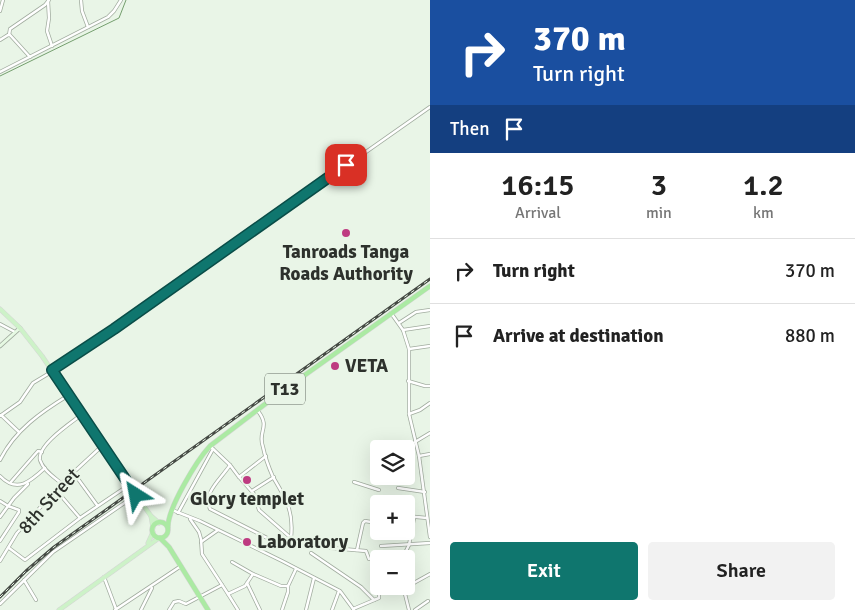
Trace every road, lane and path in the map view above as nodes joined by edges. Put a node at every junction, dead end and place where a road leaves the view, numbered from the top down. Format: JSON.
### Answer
{"nodes":[{"id":1,"x":3,"y":0,"type":"edge"},
{"id":2,"x":81,"y":0,"type":"edge"},
{"id":3,"x":121,"y":0,"type":"edge"},
{"id":4,"x":49,"y":1,"type":"edge"},
{"id":5,"x":0,"y":11,"type":"edge"},
{"id":6,"x":88,"y":28,"type":"junction"},
{"id":7,"x":9,"y":35,"type":"junction"},
{"id":8,"x":0,"y":40,"type":"edge"},
{"id":9,"x":52,"y":46,"type":"junction"},
{"id":10,"x":30,"y":57,"type":"junction"},
{"id":11,"x":0,"y":72,"type":"edge"},
{"id":12,"x":430,"y":107,"type":"edge"},
{"id":13,"x":430,"y":286,"type":"edge"},
{"id":14,"x":0,"y":310,"type":"edge"},
{"id":15,"x":430,"y":310,"type":"edge"},
{"id":16,"x":391,"y":313,"type":"junction"},
{"id":17,"x":0,"y":324,"type":"edge"},
{"id":18,"x":399,"y":324,"type":"junction"},
{"id":19,"x":430,"y":326,"type":"edge"},
{"id":20,"x":20,"y":328,"type":"junction"},
{"id":21,"x":404,"y":330,"type":"junction"},
{"id":22,"x":15,"y":332,"type":"junction"},
{"id":23,"x":0,"y":346,"type":"edge"},
{"id":24,"x":430,"y":346,"type":"edge"},
{"id":25,"x":409,"y":349,"type":"junction"},
{"id":26,"x":52,"y":370,"type":"junction"},
{"id":27,"x":408,"y":381,"type":"junction"},
{"id":28,"x":430,"y":387,"type":"edge"},
{"id":29,"x":69,"y":396,"type":"junction"},
{"id":30,"x":430,"y":404,"type":"edge"},
{"id":31,"x":257,"y":410,"type":"junction"},
{"id":32,"x":82,"y":414,"type":"junction"},
{"id":33,"x":409,"y":414,"type":"junction"},
{"id":34,"x":1,"y":415,"type":"edge"},
{"id":35,"x":20,"y":432,"type":"junction"},
{"id":36,"x":430,"y":433,"type":"edge"},
{"id":37,"x":415,"y":440,"type":"edge"},
{"id":38,"x":415,"y":442,"type":"joint"},
{"id":39,"x":103,"y":445,"type":"junction"},
{"id":40,"x":212,"y":447,"type":"junction"},
{"id":41,"x":42,"y":452,"type":"junction"},
{"id":42,"x":430,"y":454,"type":"edge"},
{"id":43,"x":266,"y":456,"type":"junction"},
{"id":44,"x":419,"y":456,"type":"junction"},
{"id":45,"x":0,"y":460,"type":"edge"},
{"id":46,"x":230,"y":465,"type":"junction"},
{"id":47,"x":44,"y":468,"type":"junction"},
{"id":48,"x":73,"y":472,"type":"junction"},
{"id":49,"x":0,"y":476,"type":"edge"},
{"id":50,"x":239,"y":477,"type":"junction"},
{"id":51,"x":274,"y":477,"type":"junction"},
{"id":52,"x":29,"y":482,"type":"junction"},
{"id":53,"x":354,"y":482,"type":"dead end"},
{"id":54,"x":10,"y":484,"type":"junction"},
{"id":55,"x":61,"y":484,"type":"junction"},
{"id":56,"x":129,"y":485,"type":"junction"},
{"id":57,"x":398,"y":488,"type":"dead end"},
{"id":58,"x":56,"y":490,"type":"junction"},
{"id":59,"x":379,"y":490,"type":"dead end"},
{"id":60,"x":252,"y":492,"type":"junction"},
{"id":61,"x":425,"y":492,"type":"junction"},
{"id":62,"x":136,"y":495,"type":"junction"},
{"id":63,"x":0,"y":502,"type":"edge"},
{"id":64,"x":8,"y":506,"type":"junction"},
{"id":65,"x":98,"y":506,"type":"junction"},
{"id":66,"x":172,"y":510,"type":"junction"},
{"id":67,"x":178,"y":513,"type":"junction"},
{"id":68,"x":151,"y":516,"type":"junction"},
{"id":69,"x":0,"y":517,"type":"edge"},
{"id":70,"x":168,"y":517,"type":"junction"},
{"id":71,"x":189,"y":517,"type":"junction"},
{"id":72,"x":80,"y":518,"type":"junction"},
{"id":73,"x":415,"y":518,"type":"edge"},
{"id":74,"x":427,"y":518,"type":"junction"},
{"id":75,"x":370,"y":521,"type":"edge"},
{"id":76,"x":159,"y":522,"type":"junction"},
{"id":77,"x":153,"y":530,"type":"junction"},
{"id":78,"x":168,"y":530,"type":"junction"},
{"id":79,"x":218,"y":530,"type":"junction"},
{"id":80,"x":430,"y":537,"type":"edge"},
{"id":81,"x":160,"y":538,"type":"junction"},
{"id":82,"x":291,"y":538,"type":"junction"},
{"id":83,"x":410,"y":540,"type":"edge"},
{"id":84,"x":0,"y":541,"type":"edge"},
{"id":85,"x":201,"y":542,"type":"junction"},
{"id":86,"x":314,"y":542,"type":"dead end"},
{"id":87,"x":430,"y":543,"type":"edge"},
{"id":88,"x":409,"y":544,"type":"junction"},
{"id":89,"x":147,"y":545,"type":"junction"},
{"id":90,"x":381,"y":546,"type":"dead end"},
{"id":91,"x":169,"y":547,"type":"junction"},
{"id":92,"x":9,"y":548,"type":"junction"},
{"id":93,"x":357,"y":550,"type":"junction"},
{"id":94,"x":406,"y":550,"type":"edge"},
{"id":95,"x":311,"y":553,"type":"dead end"},
{"id":96,"x":0,"y":560,"type":"edge"},
{"id":97,"x":369,"y":560,"type":"dead end"},
{"id":98,"x":232,"y":562,"type":"dead end"},
{"id":99,"x":181,"y":566,"type":"junction"},
{"id":100,"x":296,"y":568,"type":"junction"},
{"id":101,"x":253,"y":574,"type":"junction"},
{"id":102,"x":430,"y":574,"type":"edge"},
{"id":103,"x":104,"y":577,"type":"junction"},
{"id":104,"x":314,"y":578,"type":"junction"},
{"id":105,"x":24,"y":580,"type":"junction"},
{"id":106,"x":415,"y":581,"type":"edge"},
{"id":107,"x":247,"y":583,"type":"junction"},
{"id":108,"x":222,"y":585,"type":"junction"},
{"id":109,"x":288,"y":586,"type":"junction"},
{"id":110,"x":152,"y":587,"type":"junction"},
{"id":111,"x":339,"y":591,"type":"junction"},
{"id":112,"x":228,"y":594,"type":"junction"},
{"id":113,"x":379,"y":595,"type":"edge"},
{"id":114,"x":405,"y":595,"type":"edge"},
{"id":115,"x":200,"y":597,"type":"junction"},
{"id":116,"x":36,"y":600,"type":"dead end"},
{"id":117,"x":374,"y":600,"type":"junction"},
{"id":118,"x":428,"y":601,"type":"dead end"},
{"id":119,"x":0,"y":604,"type":"edge"},
{"id":120,"x":354,"y":609,"type":"edge"},
{"id":121,"x":59,"y":610,"type":"edge"},
{"id":122,"x":116,"y":610,"type":"edge"},
{"id":123,"x":141,"y":610,"type":"edge"},
{"id":124,"x":169,"y":610,"type":"edge"},
{"id":125,"x":208,"y":610,"type":"edge"},
{"id":126,"x":238,"y":610,"type":"edge"},
{"id":127,"x":260,"y":610,"type":"edge"},
{"id":128,"x":282,"y":610,"type":"edge"},
{"id":129,"x":306,"y":610,"type":"edge"},
{"id":130,"x":332,"y":610,"type":"edge"},
{"id":131,"x":409,"y":610,"type":"edge"},
{"id":132,"x":415,"y":610,"type":"edge"}],
"edges":[{"from":1,"to":5,"type":"street"},
{"from":2,"to":6,"type":"street"},
{"from":3,"to":6,"type":"street"},
{"from":4,"to":7,"type":"street"},
{"from":4,"to":9,"type":"street"},
{"from":6,"to":9,"type":"street"},
{"from":7,"to":8,"type":"street"},
{"from":7,"to":10,"type":"street"},
{"from":9,"to":10,"type":"street"},
{"from":10,"to":11,"type":"street"},
{"from":12,"to":26,"type":"street"},
{"from":13,"to":16,"type":"highway","number":"T13"},
{"from":14,"to":20,"type":"main road"},
{"from":15,"to":18,"type":"street"},
{"from":16,"to":18,"type":"street"},
{"from":16,"to":31,"type":"highway","number":"T13"},
{"from":17,"to":22,"type":"street"},
{"from":18,"to":21,"type":"street"},
{"from":19,"to":21,"type":"street"},
{"from":20,"to":22,"type":"street"},
{"from":20,"to":26,"type":"main road"},
{"from":21,"to":25,"type":"street"},
{"from":22,"to":23,"type":"street"},
{"from":24,"to":25,"type":"street"},
{"from":25,"to":27,"type":"street"},
{"from":26,"to":29,"type":"main road"},
{"from":26,"to":34,"type":"street"},
{"from":27,"to":28,"type":"street"},
{"from":27,"to":33,"type":"street"},
{"from":29,"to":32,"type":"main road"},
{"from":29,"to":35,"type":"street"},
{"from":30,"to":33,"type":"street"},
{"from":31,"to":40,"type":"highway","number":"T13"},
{"from":31,"to":43,"type":"street"},
{"from":32,"to":39,"type":"main road"},
{"from":32,"to":41,"type":"street"},
{"from":33,"to":37,"type":"street"},
{"from":34,"to":35,"type":"street"},
{"from":35,"to":45,"type":"street"},
{"from":36,"to":38,"type":"street"},
{"from":38,"to":44,"type":"street"},
{"from":39,"to":48,"type":"street","name":"8th Street"},
{"from":39,"to":56,"type":"main road"},
{"from":40,"to":46,"type":"street"},
{"from":40,"to":66,"type":"highway","number":"T13"},
{"from":40,"to":67,"type":"street"},
{"from":41,"to":47,"type":"street"},
{"from":41,"to":54,"type":"street"},
{"from":42,"to":44,"type":"street"},
{"from":43,"to":50,"type":"street"},
{"from":43,"to":51,"type":"street"},
{"from":44,"to":61,"type":"street"},
{"from":46,"to":50,"type":"street"},
{"from":46,"to":82,"type":"street"},
{"from":47,"to":52,"type":"street"},
{"from":47,"to":55,"type":"street"},
{"from":48,"to":55,"type":"street","name":"8th Street"},
{"from":48,"to":65,"type":"street"},
{"from":49,"to":54,"type":"street"},
{"from":50,"to":60,"type":"street"},
{"from":51,"to":60,"type":"street"},
{"from":51,"to":82,"type":"street"},
{"from":52,"to":54,"type":"street"},
{"from":52,"to":64,"type":"street"},
{"from":53,"to":59,"type":"street"},
{"from":55,"to":58,"type":"street","name":"8th Street"},
{"from":56,"to":62,"type":"main road"},
{"from":56,"to":65,"type":"street"},
{"from":57,"to":61,"type":"street"},
{"from":58,"to":72,"type":"street"},
{"from":58,"to":92,"type":"street","name":"8th Street"},
{"from":60,"to":82,"type":"street"},
{"from":61,"to":74,"type":"street"},
{"from":62,"to":68,"type":"main road"},
{"from":62,"to":105,"type":"street"},
{"from":63,"to":64,"type":"street"},
{"from":64,"to":69,"type":"street"},
{"from":64,"to":84,"type":"street"},
{"from":65,"to":72,"type":"street"},
{"from":66,"to":67,"type":"street"},
{"from":66,"to":70,"type":"highway","number":"T13"},
{"from":67,"to":71,"type":"street"},
{"from":68,"to":76,"type":"main road"},
{"from":68,"to":77,"type":"main road"},
{"from":70,"to":76,"type":"highway","number":"T13"},
{"from":70,"to":78,"type":"highway","number":"T13"},
{"from":71,"to":79,"type":"street"},
{"from":71,"to":85,"type":"street"},
{"from":72,"to":92,"type":"street"},
{"from":73,"to":74,"type":"street"},
{"from":74,"to":80,"type":"street"},
{"from":75,"to":93,"type":"street"},
{"from":76,"to":77,"type":"highway","number":"T13"},
{"from":76,"to":78,"type":"highway"},
{"from":77,"to":81,"type":"highway","number":"T13"},
{"from":77,"to":89,"type":"main road"},
{"from":78,"to":81,"type":"highway"},
{"from":78,"to":91,"type":"highway","number":"T13"},
{"from":79,"to":85,"type":"street"},
{"from":79,"to":100,"type":"street"},
{"from":81,"to":89,"type":"main road"},
{"from":81,"to":91,"type":"highway","number":"T13"},
{"from":83,"to":88,"type":"street"},
{"from":85,"to":108,"type":"street"},
{"from":86,"to":93,"type":"street"},
{"from":87,"to":88,"type":"street"},
{"from":88,"to":90,"type":"street"},
{"from":88,"to":94,"type":"street"},
{"from":89,"to":103,"type":"main road"},
{"from":91,"to":99,"type":"highway","number":"T13"},
{"from":92,"to":96,"type":"street","name":"8th Street"},
{"from":93,"to":97,"type":"street"},
{"from":95,"to":117,"type":"street"},
{"from":98,"to":101,"type":"street"},
{"from":99,"to":110,"type":"street"},
{"from":99,"to":115,"type":"highway","number":"T13"},
{"from":100,"to":104,"type":"street"},
{"from":100,"to":109,"type":"street"},
{"from":101,"to":107,"type":"street"},
{"from":101,"to":109,"type":"street"},
{"from":102,"to":106,"type":"street"},
{"from":103,"to":121,"type":"main road"},
{"from":103,"to":122,"type":"street"},
{"from":104,"to":111,"type":"street"},
{"from":104,"to":129,"type":"street"},
{"from":105,"to":116,"type":"street"},
{"from":105,"to":119,"type":"street"},
{"from":107,"to":112,"type":"street"},
{"from":107,"to":127,"type":"street"},
{"from":108,"to":112,"type":"street"},
{"from":108,"to":115,"type":"street"},
{"from":109,"to":128,"type":"street"},
{"from":110,"to":122,"type":"street"},
{"from":110,"to":123,"type":"street"},
{"from":111,"to":120,"type":"street"},
{"from":111,"to":130,"type":"street"},
{"from":112,"to":126,"type":"street"},
{"from":113,"to":117,"type":"street"},
{"from":114,"to":131,"type":"street"},
{"from":115,"to":124,"type":"street"},
{"from":115,"to":125,"type":"highway","number":"T13"},
{"from":117,"to":120,"type":"street"},
{"from":118,"to":132,"type":"street"}]}
